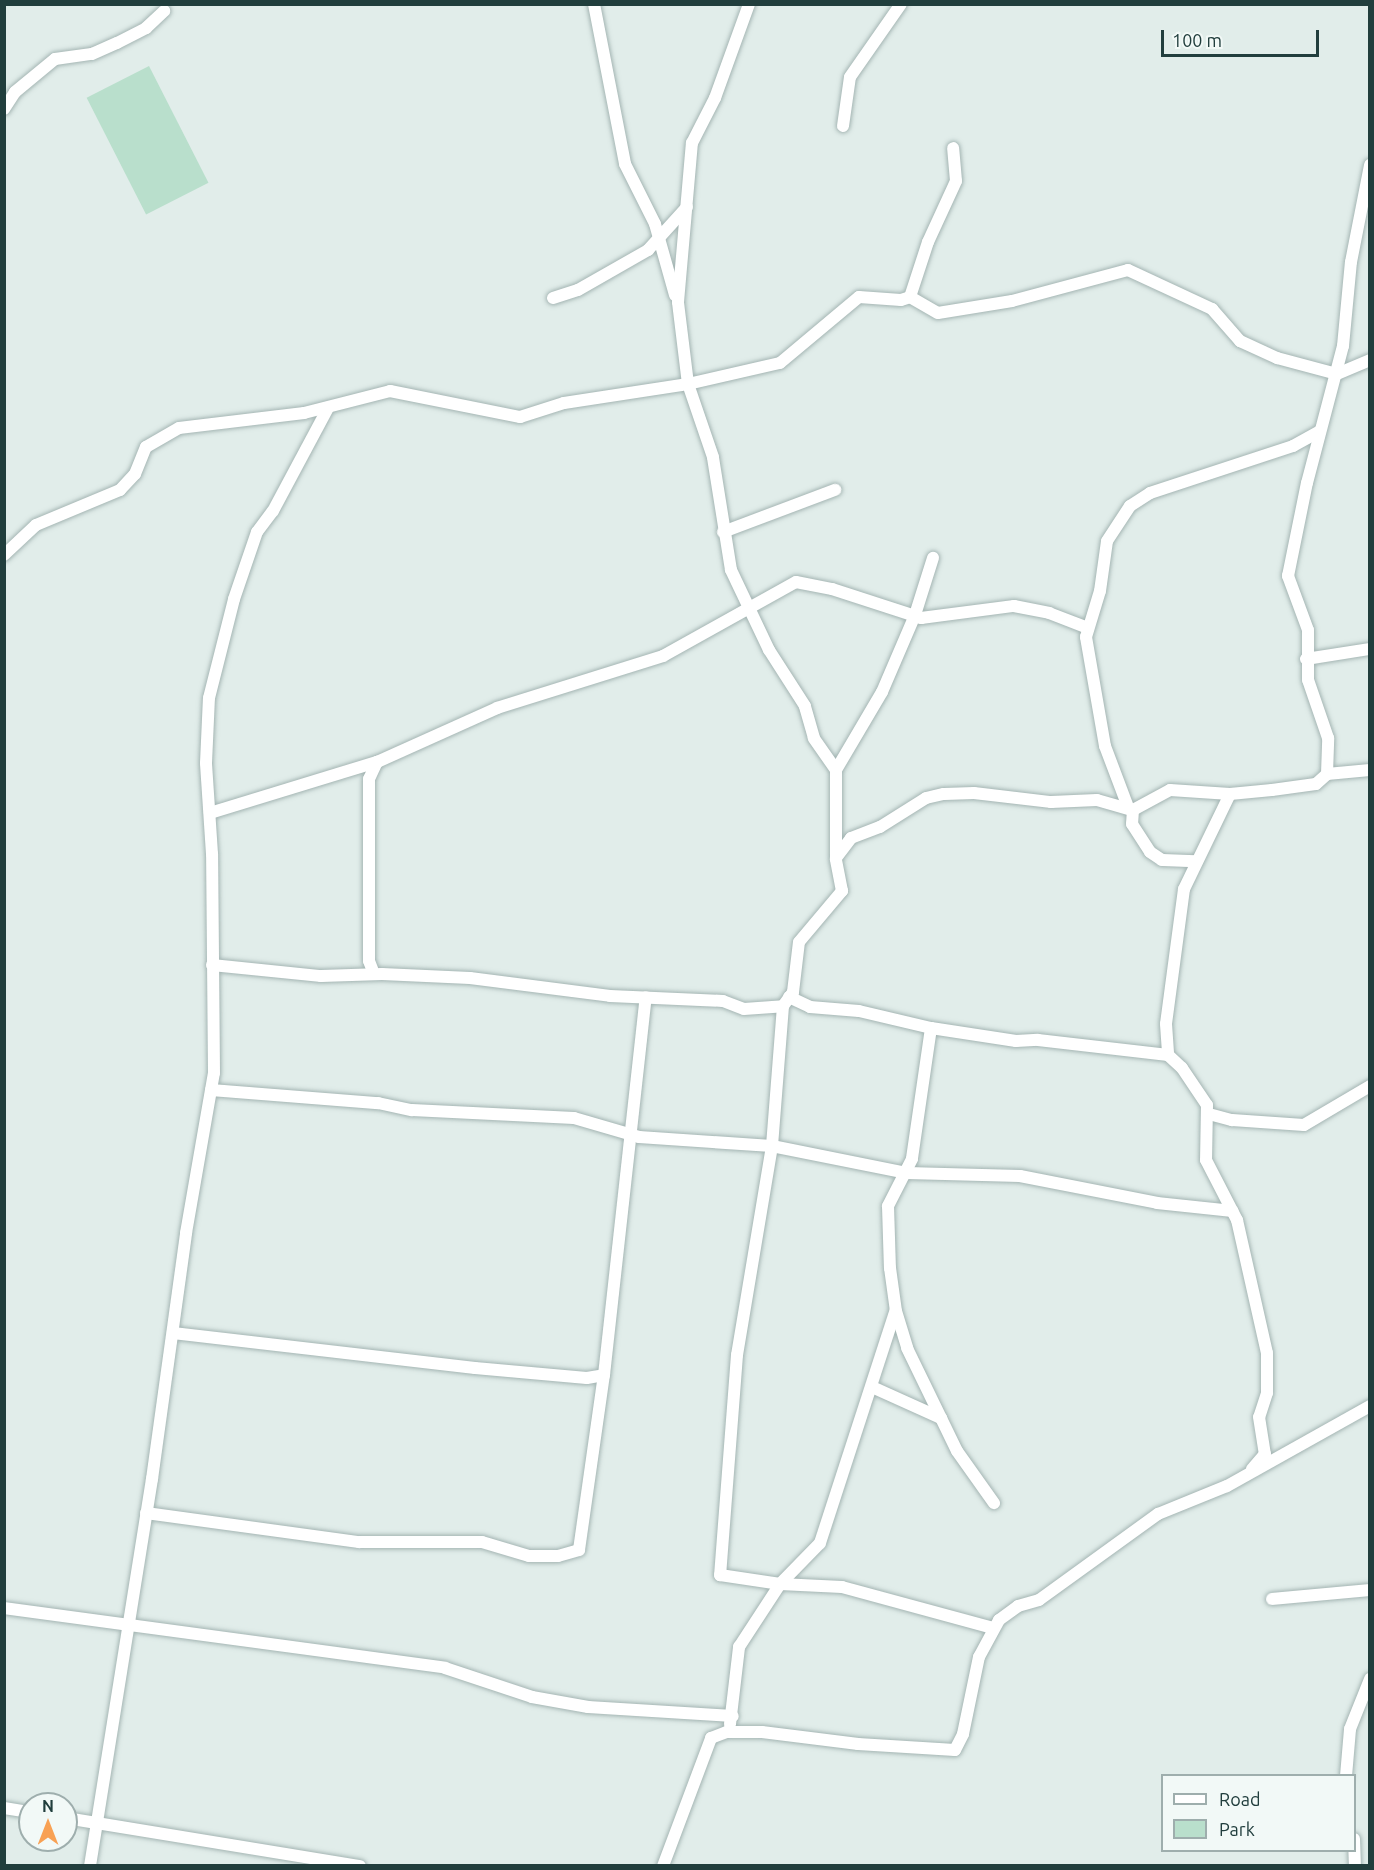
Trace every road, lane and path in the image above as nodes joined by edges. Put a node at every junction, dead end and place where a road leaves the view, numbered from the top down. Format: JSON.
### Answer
{"nodes":[{"id":1,"x":594,"y":4,"type":"edge"},
{"id":2,"x":749,"y":4,"type":"edge"},
{"id":3,"x":901,"y":4,"type":"edge"},
{"id":4,"x":164,"y":11,"type":"dead end"},
{"id":5,"x":10,"y":93,"type":"edge"},
{"id":6,"x":4,"y":109,"type":"edge"},
{"id":7,"x":843,"y":126,"type":"dead end"},
{"id":8,"x":953,"y":148,"type":"dead end"},
{"id":9,"x":1370,"y":165,"type":"edge"},
{"id":10,"x":687,"y":207,"type":"junction"},
{"id":11,"x":659,"y":239,"type":"junction"},
{"id":12,"x":910,"y":297,"type":"junction"},
{"id":13,"x":553,"y":298,"type":"dead end"},
{"id":14,"x":678,"y":302,"type":"junction"},
{"id":15,"x":1343,"y":346,"type":"junction"},
{"id":16,"x":1365,"y":362,"type":"edge"},
{"id":17,"x":1337,"y":374,"type":"junction"},
{"id":18,"x":688,"y":384,"type":"junction"},
{"id":19,"x":328,"y":408,"type":"junction"},
{"id":20,"x":1320,"y":431,"type":"junction"},
{"id":21,"x":1293,"y":446,"type":"junction"},
{"id":22,"x":1314,"y":456,"type":"junction"},
{"id":23,"x":835,"y":490,"type":"dead end"},
{"id":24,"x":723,"y":532,"type":"junction"},
{"id":25,"x":4,"y":555,"type":"edge"},
{"id":26,"x":933,"y":558,"type":"dead end"},
{"id":27,"x":749,"y":611,"type":"junction"},
{"id":28,"x":915,"y":615,"type":"junction"},
{"id":29,"x":1086,"y":627,"type":"junction"},
{"id":30,"x":1370,"y":649,"type":"edge"},
{"id":31,"x":1306,"y":659,"type":"junction"},
{"id":32,"x":377,"y":762,"type":"junction"},
{"id":33,"x":836,"y":770,"type":"junction"},
{"id":34,"x":1370,"y":770,"type":"edge"},
{"id":35,"x":1327,"y":774,"type":"junction"},
{"id":36,"x":1230,"y":794,"type":"junction"},
{"id":37,"x":1130,"y":808,"type":"junction"},
{"id":38,"x":210,"y":813,"type":"junction"},
{"id":39,"x":836,"y":859,"type":"junction"},
{"id":40,"x":1196,"y":861,"type":"junction"},
{"id":41,"x":212,"y":965,"type":"junction"},
{"id":42,"x":374,"y":974,"type":"junction"},
{"id":43,"x":646,"y":997,"type":"junction"},
{"id":44,"x":786,"y":1002,"type":"junction"},
{"id":45,"x":931,"y":1028,"type":"junction"},
{"id":46,"x":1168,"y":1055,"type":"junction"},
{"id":47,"x":1370,"y":1086,"type":"edge"},
{"id":48,"x":211,"y":1090,"type":"junction"},
{"id":49,"x":1209,"y":1114,"type":"junction"},
{"id":50,"x":630,"y":1135,"type":"junction"},
{"id":51,"x":772,"y":1146,"type":"junction"},
{"id":52,"x":907,"y":1173,"type":"junction"},
{"id":53,"x":1233,"y":1211,"type":"junction"},
{"id":54,"x":896,"y":1311,"type":"junction"},
{"id":55,"x":173,"y":1333,"type":"junction"},
{"id":56,"x":604,"y":1375,"type":"junction"},
{"id":57,"x":872,"y":1387,"type":"junction"},
{"id":58,"x":1370,"y":1406,"type":"edge"},
{"id":59,"x":941,"y":1418,"type":"junction"},
{"id":60,"x":1248,"y":1474,"type":"junction"},
{"id":61,"x":994,"y":1503,"type":"dead end"},
{"id":62,"x":146,"y":1513,"type":"junction"},
{"id":63,"x":780,"y":1584,"type":"junction"},
{"id":64,"x":1370,"y":1590,"type":"edge"},
{"id":65,"x":1272,"y":1599,"type":"dead end"},
{"id":66,"x":4,"y":1608,"type":"edge"},
{"id":67,"x":126,"y":1627,"type":"junction"},
{"id":68,"x":993,"y":1628,"type":"junction"},
{"id":69,"x":1370,"y":1679,"type":"edge"},
{"id":70,"x":733,"y":1716,"type":"junction"},
{"id":71,"x":727,"y":1732,"type":"junction"},
{"id":72,"x":740,"y":1732,"type":"junction"},
{"id":73,"x":1346,"y":1774,"type":"edge"},
{"id":74,"x":78,"y":1820,"type":"edge"},
{"id":75,"x":95,"y":1823,"type":"junction"},
{"id":76,"x":90,"y":1866,"type":"edge"},
{"id":77,"x":360,"y":1866,"type":"edge"},
{"id":78,"x":663,"y":1866,"type":"edge"}],
"edges":[{"from":1,"to":11,"type":"street"},
{"from":2,"to":10,"type":"street"},
{"from":3,"to":7,"type":"street"},
{"from":4,"to":5,"type":"street"},
{"from":5,"to":6,"type":"street"},
{"from":8,"to":12,"type":"street"},
{"from":9,"to":15,"type":"street"},
{"from":10,"to":11,"type":"street"},
{"from":10,"to":14,"type":"street"},
{"from":11,"to":13,"type":"street"},
{"from":11,"to":14,"type":"street"},
{"from":12,"to":17,"type":"street"},
{"from":12,"to":18,"type":"street"},
{"from":14,"to":18,"type":"street"},
{"from":15,"to":16,"type":"street"},
{"from":15,"to":17,"type":"street"},
{"from":16,"to":17,"type":"street"},
{"from":17,"to":20,"type":"street"},
{"from":18,"to":19,"type":"street"},
{"from":18,"to":24,"type":"street"},
{"from":19,"to":25,"type":"street"},
{"from":19,"to":38,"type":"street"},
{"from":20,"to":21,"type":"street"},
{"from":20,"to":22,"type":"street"},
{"from":21,"to":22,"type":"street"},
{"from":21,"to":29,"type":"street"},
{"from":22,"to":31,"type":"street"},
{"from":23,"to":24,"type":"street"},
{"from":24,"to":27,"type":"street"},
{"from":26,"to":28,"type":"street"},
{"from":27,"to":28,"type":"street"},
{"from":27,"to":32,"type":"street"},
{"from":27,"to":33,"type":"street"},
{"from":28,"to":29,"type":"street"},
{"from":28,"to":33,"type":"street"},
{"from":29,"to":37,"type":"street"},
{"from":30,"to":31,"type":"street"},
{"from":31,"to":35,"type":"street"},
{"from":32,"to":38,"type":"street"},
{"from":32,"to":42,"type":"street"},
{"from":33,"to":39,"type":"street"},
{"from":34,"to":35,"type":"street"},
{"from":35,"to":36,"type":"street"},
{"from":36,"to":37,"type":"street"},
{"from":36,"to":40,"type":"street"},
{"from":37,"to":39,"type":"street"},
{"from":37,"to":40,"type":"street"},
{"from":38,"to":41,"type":"street"},
{"from":39,"to":44,"type":"street"},
{"from":40,"to":46,"type":"street"},
{"from":41,"to":42,"type":"street"},
{"from":41,"to":48,"type":"street"},
{"from":42,"to":43,"type":"street"},
{"from":43,"to":44,"type":"street"},
{"from":43,"to":50,"type":"street"},
{"from":44,"to":45,"type":"street"},
{"from":44,"to":51,"type":"street"},
{"from":45,"to":46,"type":"street"},
{"from":45,"to":52,"type":"street"},
{"from":46,"to":49,"type":"street"},
{"from":47,"to":49,"type":"street"},
{"from":48,"to":50,"type":"street"},
{"from":48,"to":55,"type":"street"},
{"from":49,"to":53,"type":"street"},
{"from":50,"to":51,"type":"street"},
{"from":50,"to":56,"type":"street"},
{"from":51,"to":52,"type":"street"},
{"from":51,"to":63,"type":"street"},
{"from":52,"to":53,"type":"street"},
{"from":52,"to":54,"type":"street"},
{"from":53,"to":60,"type":"street"},
{"from":54,"to":57,"type":"street"},
{"from":54,"to":59,"type":"street"},
{"from":55,"to":56,"type":"street"},
{"from":55,"to":62,"type":"street"},
{"from":56,"to":62,"type":"street"},
{"from":57,"to":59,"type":"street"},
{"from":57,"to":63,"type":"street"},
{"from":58,"to":60,"type":"street"},
{"from":59,"to":61,"type":"street"},
{"from":60,"to":68,"type":"street"},
{"from":62,"to":67,"type":"street"},
{"from":63,"to":68,"type":"street"},
{"from":63,"to":70,"type":"street"},
{"from":64,"to":65,"type":"street"},
{"from":66,"to":67,"type":"street"},
{"from":67,"to":70,"type":"street"},
{"from":67,"to":75,"type":"street"},
{"from":68,"to":72,"type":"street"},
{"from":69,"to":73,"type":"street"},
{"from":70,"to":71,"type":"street"},
{"from":70,"to":72,"type":"street"},
{"from":71,"to":72,"type":"street"},
{"from":71,"to":78,"type":"street"},
{"from":74,"to":75,"type":"street"},
{"from":75,"to":76,"type":"street"},
{"from":75,"to":77,"type":"street"}]}
